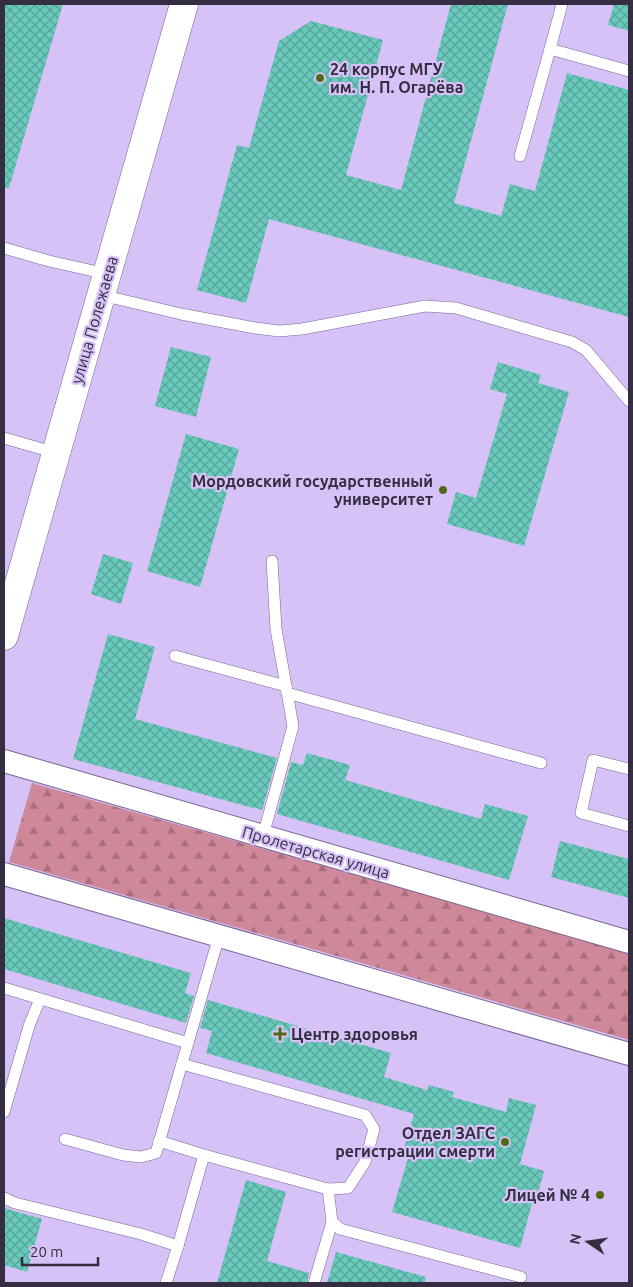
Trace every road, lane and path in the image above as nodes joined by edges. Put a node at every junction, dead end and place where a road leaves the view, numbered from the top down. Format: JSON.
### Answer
{"nodes":[{"id":1,"x":184,"y":4,"type":"edge"},
{"id":2,"x":562,"y":4,"type":"edge"},
{"id":3,"x":550,"y":49,"type":"junction"},
{"id":4,"x":629,"y":71,"type":"edge"},
{"id":5,"x":520,"y":156,"type":"dead end"},
{"id":6,"x":4,"y":248,"type":"edge"},
{"id":7,"x":104,"y":284,"type":"junction"},
{"id":8,"x":629,"y":401,"type":"edge"},
{"id":9,"x":4,"y":438,"type":"edge"},
{"id":10,"x":56,"y":453,"type":"junction"},
{"id":11,"x":272,"y":560,"type":"dead end"},
{"id":12,"x":4,"y":636,"type":"edge"},
{"id":13,"x":176,"y":656,"type":"dead end"},
{"id":14,"x":286,"y":689,"type":"junction"},
{"id":15,"x":4,"y":761,"type":"edge"},
{"id":16,"x":541,"y":763,"type":"dead end"},
{"id":17,"x":629,"y":769,"type":"edge"},
{"id":18,"x":629,"y":826,"type":"edge"},
{"id":19,"x":263,"y":836,"type":"junction"},
{"id":20,"x":4,"y":874,"type":"edge"},
{"id":21,"x":219,"y":936,"type":"junction"},
{"id":22,"x":629,"y":942,"type":"edge"},
{"id":23,"x":4,"y":988,"type":"edge"},
{"id":24,"x":40,"y":999,"type":"junction"},
{"id":25,"x":188,"y":1043,"type":"junction"},
{"id":26,"x":629,"y":1054,"type":"edge"},
{"id":27,"x":182,"y":1064,"type":"junction"},
{"id":28,"x":4,"y":1112,"type":"edge"},
{"id":29,"x":65,"y":1139,"type":"dead end"},
{"id":30,"x":159,"y":1141,"type":"junction"},
{"id":31,"x":204,"y":1155,"type":"junction"},
{"id":32,"x":328,"y":1189,"type":"junction"},
{"id":33,"x":4,"y":1198,"type":"edge"},
{"id":34,"x":332,"y":1222,"type":"junction"},
{"id":35,"x":178,"y":1246,"type":"junction"},
{"id":36,"x":521,"y":1277,"type":"dead end"},
{"id":37,"x":166,"y":1283,"type":"edge"},
{"id":38,"x":314,"y":1283,"type":"edge"}],
"edges":[{"from":1,"to":7,"type":"main road","name":"улица Полежаева"},
{"from":2,"to":3,"type":"lane"},
{"from":3,"to":4,"type":"lane"},
{"from":3,"to":5,"type":"lane"},
{"from":6,"to":7,"type":"lane"},
{"from":7,"to":8,"type":"lane"},
{"from":7,"to":10,"type":"main road","name":"улица Полежаева"},
{"from":9,"to":10,"type":"lane"},
{"from":10,"to":12,"type":"main road","name":"улица Полежаева"},
{"from":11,"to":14,"type":"lane"},
{"from":13,"to":14,"type":"lane"},
{"from":14,"to":16,"type":"lane"},
{"from":14,"to":19,"type":"lane"},
{"from":15,"to":19,"type":"street","name":"Пролетарская улица"},
{"from":17,"to":18,"type":"lane"},
{"from":19,"to":22,"type":"street","name":"Пролетарская улица"},
{"from":20,"to":21,"type":"street"},
{"from":21,"to":25,"type":"lane"},
{"from":21,"to":26,"type":"street"},
{"from":23,"to":24,"type":"lane"},
{"from":24,"to":25,"type":"lane"},
{"from":24,"to":28,"type":"lane"},
{"from":25,"to":27,"type":"lane"},
{"from":27,"to":30,"type":"lane"},
{"from":27,"to":32,"type":"lane"},
{"from":29,"to":30,"type":"lane"},
{"from":30,"to":31,"type":"lane"},
{"from":31,"to":32,"type":"lane"},
{"from":31,"to":35,"type":"lane"},
{"from":32,"to":34,"type":"lane"},
{"from":33,"to":35,"type":"lane"},
{"from":34,"to":36,"type":"lane"},
{"from":34,"to":38,"type":"lane"},
{"from":35,"to":37,"type":"lane"}]}
